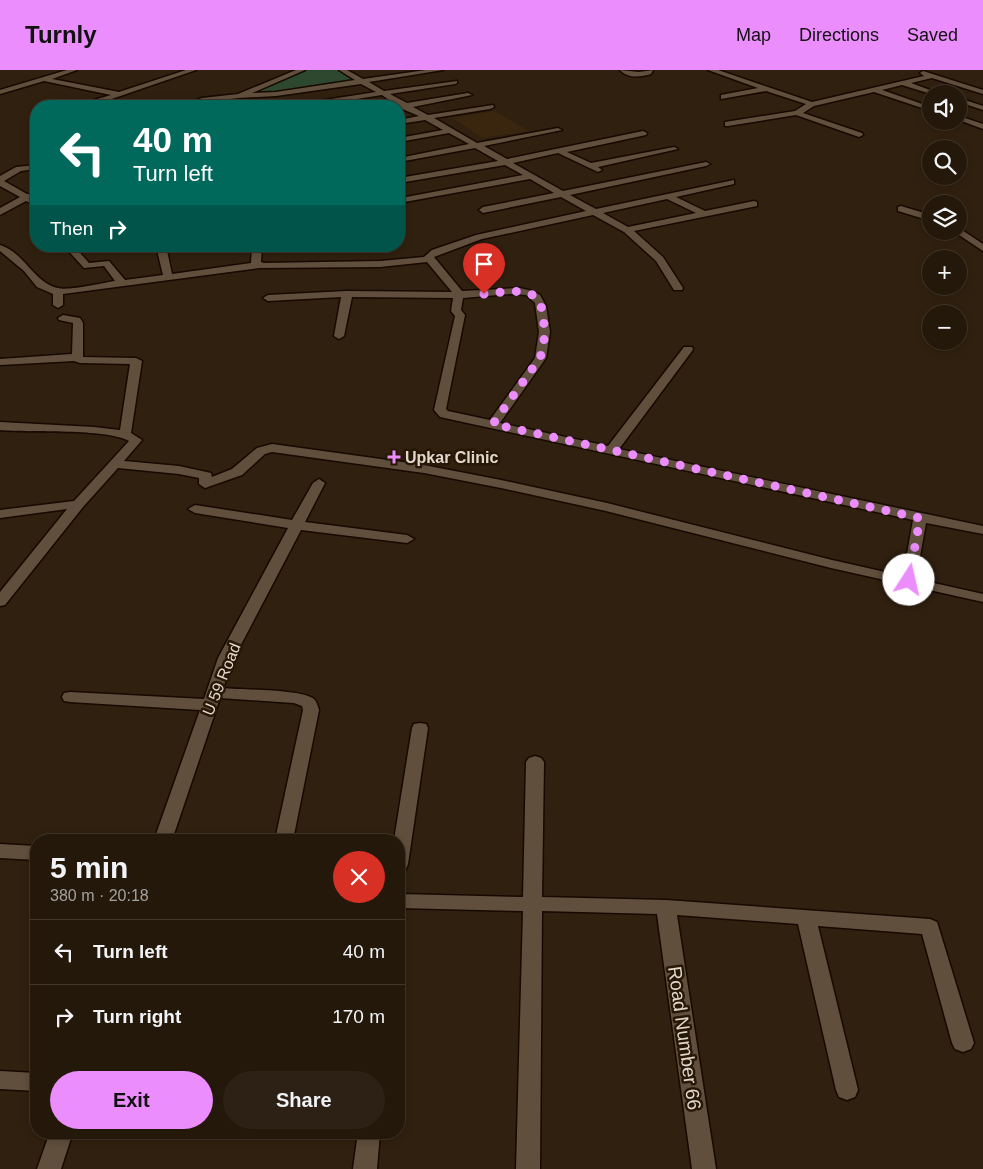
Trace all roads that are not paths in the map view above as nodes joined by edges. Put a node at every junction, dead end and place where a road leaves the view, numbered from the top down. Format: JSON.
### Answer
{"nodes":[{"id":1,"x":74,"y":70,"type":"edge"},
{"id":2,"x":193,"y":70,"type":"edge"},
{"id":3,"x":302,"y":70,"type":"edge"},
{"id":4,"x":342,"y":70,"type":"edge"},
{"id":5,"x":440,"y":70,"type":"edge"},
{"id":6,"x":623,"y":70,"type":"edge"},
{"id":7,"x":650,"y":70,"type":"edge"},
{"id":8,"x":711,"y":70,"type":"edge"},
{"id":9,"x":914,"y":70,"type":"edge"},
{"id":10,"x":932,"y":76,"type":"junction"},
{"id":11,"x":43,"y":79,"type":"junction"},
{"id":12,"x":363,"y":82,"type":"junction"},
{"id":13,"x":454,"y":82,"type":"dead end"},
{"id":14,"x":903,"y":83,"type":"junction"},
{"id":15,"x":765,"y":88,"type":"junction"},
{"id":16,"x":922,"y":89,"type":"edge"},
{"id":17,"x":875,"y":90,"type":"junction"},
{"id":18,"x":1,"y":91,"type":"edge"},
{"id":19,"x":983,"y":92,"type":"edge"},
{"id":20,"x":384,"y":93,"type":"junction"},
{"id":21,"x":120,"y":94,"type":"junction"},
{"id":22,"x":468,"y":95,"type":"dead end"},
{"id":23,"x":239,"y":96,"type":"junction"},
{"id":24,"x":724,"y":97,"type":"dead end"},
{"id":25,"x":103,"y":100,"type":"edge"},
{"id":26,"x":202,"y":100,"type":"edge"},
{"id":27,"x":338,"y":100,"type":"edge"},
{"id":28,"x":394,"y":100,"type":"edge"},
{"id":29,"x":967,"y":103,"type":"edge"},
{"id":30,"x":812,"y":104,"type":"junction"},
{"id":31,"x":405,"y":106,"type":"edge"},
{"id":32,"x":922,"y":106,"type":"edge"},
{"id":33,"x":405,"y":107,"type":"edge"},
{"id":34,"x":490,"y":107,"type":"dead end"},
{"id":35,"x":983,"y":108,"type":"edge"},
{"id":36,"x":797,"y":113,"type":"junction"},
{"id":37,"x":427,"y":117,"type":"junction"},
{"id":38,"x":405,"y":121,"type":"edge"},
{"id":39,"x":967,"y":121,"type":"edge"},
{"id":40,"x":728,"y":124,"type":"dead end"},
{"id":41,"x":983,"y":126,"type":"edge"},
{"id":42,"x":558,"y":130,"type":"dead end"},
{"id":43,"x":450,"y":131,"type":"junction"},
{"id":44,"x":643,"y":133,"type":"dead end"},
{"id":45,"x":859,"y":135,"type":"dead end"},
{"id":46,"x":405,"y":139,"type":"edge"},
{"id":47,"x":478,"y":146,"type":"junction"},
{"id":48,"x":674,"y":149,"type":"dead end"},
{"id":49,"x":559,"y":150,"type":"junction"},
{"id":50,"x":405,"y":159,"type":"edge"},
{"id":51,"x":506,"y":162,"type":"junction"},
{"id":52,"x":706,"y":164,"type":"dead end"},
{"id":53,"x":590,"y":166,"type":"junction"},
{"id":54,"x":30,"y":168,"type":"edge"},
{"id":55,"x":531,"y":176,"type":"junction"},
{"id":56,"x":405,"y":180,"type":"edge"},
{"id":57,"x":0,"y":181,"type":"edge"},
{"id":58,"x":620,"y":182,"type":"junction"},
{"id":59,"x":731,"y":182,"type":"dead end"},
{"id":60,"x":562,"y":193,"type":"junction"},
{"id":61,"x":30,"y":195,"type":"edge"},
{"id":62,"x":668,"y":196,"type":"junction"},
{"id":63,"x":30,"y":197,"type":"edge"},
{"id":64,"x":405,"y":200,"type":"edge"},
{"id":65,"x":754,"y":204,"type":"dead end"},
{"id":66,"x":901,"y":209,"type":"dead end"},
{"id":67,"x":483,"y":210,"type":"dead end"},
{"id":68,"x":0,"y":212,"type":"edge"},
{"id":69,"x":595,"y":212,"type":"junction"},
{"id":70,"x":704,"y":214,"type":"junction"},
{"id":71,"x":922,"y":215,"type":"edge"},
{"id":72,"x":627,"y":230,"type":"junction"},
{"id":73,"x":967,"y":237,"type":"edge"},
{"id":74,"x":0,"y":248,"type":"edge"},
{"id":75,"x":983,"y":248,"type":"edge"},
{"id":76,"x":74,"y":252,"type":"edge"},
{"id":77,"x":162,"y":252,"type":"edge"},
{"id":78,"x":257,"y":252,"type":"edge"},
{"id":79,"x":429,"y":259,"type":"junction"},
{"id":80,"x":258,"y":265,"type":"junction"},
{"id":81,"x":168,"y":276,"type":"junction"},
{"id":82,"x":121,"y":282,"type":"junction"},
{"id":83,"x":678,"y":288,"type":"dead end"},
{"id":84,"x":58,"y":292,"type":"junction"},
{"id":85,"x":346,"y":294,"type":"junction"},
{"id":86,"x":460,"y":295,"type":"junction"},
{"id":87,"x":268,"y":298,"type":"dead end"},
{"id":88,"x":58,"y":305,"type":"dead end"},
{"id":89,"x":63,"y":318,"type":"dead end"},
{"id":90,"x":339,"y":336,"type":"dead end"},
{"id":91,"x":688,"y":349,"type":"dead end"},
{"id":92,"x":77,"y":357,"type":"junction"},
{"id":93,"x":0,"y":362,"type":"edge"},
{"id":94,"x":493,"y":424,"type":"junction"},
{"id":95,"x":0,"y":426,"type":"edge"},
{"id":96,"x":126,"y":435,"type":"junction"},
{"id":97,"x":612,"y":450,"type":"junction"},
{"id":98,"x":116,"y":464,"type":"junction"},
{"id":99,"x":319,"y":483,"type":"dead end"},
{"id":100,"x":78,"y":504,"type":"junction"},
{"id":101,"x":195,"y":509,"type":"dead end"},
{"id":102,"x":0,"y":514,"type":"edge"},
{"id":103,"x":920,"y":518,"type":"junction"},
{"id":104,"x":297,"y":525,"type":"junction"},
{"id":105,"x":983,"y":530,"type":"edge"},
{"id":106,"x":406,"y":539,"type":"dead end"},
{"id":107,"x":909,"y":580,"type":"junction"},
{"id":108,"x":983,"y":598,"type":"edge"},
{"id":109,"x":0,"y":602,"type":"edge"},
{"id":110,"x":70,"y":697,"type":"dead end"},
{"id":111,"x":212,"y":699,"type":"junction"},
{"id":112,"x":420,"y":728,"type":"dead end"},
{"id":113,"x":535,"y":762,"type":"dead end"},
{"id":114,"x":165,"y":834,"type":"edge"},
{"id":115,"x":285,"y":834,"type":"edge"},
{"id":116,"x":404,"y":834,"type":"edge"},
{"id":117,"x":0,"y":851,"type":"edge"},
{"id":118,"x":30,"y":854,"type":"edge"},
{"id":119,"x":405,"y":901,"type":"edge"},
{"id":120,"x":533,"y":904,"type":"junction"},
{"id":121,"x":666,"y":907,"type":"junction"},
{"id":122,"x":806,"y":918,"type":"junction"},
{"id":123,"x":963,"y":1043,"type":"dead end"},
{"id":124,"x":0,"y":1080,"type":"edge"},
{"id":125,"x":30,"y":1082,"type":"edge"},
{"id":126,"x":847,"y":1090,"type":"dead end"},
{"id":127,"x":60,"y":1139,"type":"edge"},
{"id":128,"x":368,"y":1139,"type":"edge"},
{"id":129,"x":49,"y":1169,"type":"edge"},
{"id":130,"x":365,"y":1169,"type":"edge"},
{"id":131,"x":528,"y":1169,"type":"edge"},
{"id":132,"x":704,"y":1169,"type":"edge"}],
"edges":[{"from":1,"to":11,"type":"street"},
{"from":2,"to":21,"type":"street"},
{"from":3,"to":23,"type":"street"},
{"from":4,"to":12,"type":"street"},
{"from":5,"to":12,"type":"street"},
{"from":6,"to":7,"type":"street"},
{"from":8,"to":15,"type":"street"},
{"from":9,"to":10,"type":"street"},
{"from":10,"to":14,"type":"street"},
{"from":10,"to":19,"type":"street"},
{"from":11,"to":18,"type":"street"},
{"from":11,"to":21,"type":"street"},
{"from":12,"to":20,"type":"street"},
{"from":12,"to":23,"type":"street"},
{"from":13,"to":20,"type":"street"},
{"from":14,"to":16,"type":"street"},
{"from":14,"to":17,"type":"street"},
{"from":15,"to":24,"type":"street"},
{"from":15,"to":30,"type":"street"},
{"from":17,"to":30,"type":"street"},
{"from":17,"to":32,"type":"street"},
{"from":20,"to":27,"type":"street"},
{"from":20,"to":28,"type":"street"},
{"from":21,"to":25,"type":"street"},
{"from":22,"to":31,"type":"street"},
{"from":23,"to":26,"type":"street"},
{"from":29,"to":35,"type":"street"},
{"from":30,"to":36,"type":"street"},
{"from":33,"to":37,"type":"street"},
{"from":34,"to":37,"type":"street"},
{"from":36,"to":40,"type":"street"},
{"from":36,"to":45,"type":"street"},
{"from":37,"to":38,"type":"street"},
{"from":37,"to":43,"type":"street"},
{"from":39,"to":41,"type":"street"},
{"from":42,"to":47,"type":"street"},
{"from":43,"to":46,"type":"street"},
{"from":43,"to":47,"type":"street"},
{"from":44,"to":49,"type":"street"},
{"from":47,"to":50,"type":"street"},
{"from":47,"to":51,"type":"street"},
{"from":48,"to":53,"type":"street"},
{"from":49,"to":51,"type":"street"},
{"from":49,"to":53,"type":"street"},
{"from":51,"to":55,"type":"street"},
{"from":51,"to":56,"type":"street"},
{"from":52,"to":58,"type":"street"},
{"from":53,"to":58,"type":"street"},
{"from":54,"to":57,"type":"street"},
{"from":55,"to":60,"type":"street"},
{"from":55,"to":64,"type":"street"},
{"from":57,"to":61,"type":"street"},
{"from":58,"to":60,"type":"street"},
{"from":59,"to":62,"type":"street"},
{"from":60,"to":67,"type":"street"},
{"from":60,"to":69,"type":"street"},
{"from":62,"to":69,"type":"street"},
{"from":62,"to":70,"type":"street"},
{"from":63,"to":68,"type":"street"},
{"from":65,"to":70,"type":"street"},
{"from":66,"to":71,"type":"street"},
{"from":69,"to":72,"type":"street"},
{"from":69,"to":79,"type":"street"},
{"from":70,"to":72,"type":"street"},
{"from":72,"to":83,"type":"street"},
{"from":73,"to":75,"type":"street"},
{"from":74,"to":84,"type":"street"},
{"from":76,"to":82,"type":"street"},
{"from":77,"to":81,"type":"street"},
{"from":78,"to":80,"type":"street"},
{"from":79,"to":80,"type":"street"},
{"from":79,"to":86,"type":"street"},
{"from":80,"to":81,"type":"street"},
{"from":81,"to":82,"type":"street"},
{"from":82,"to":84,"type":"street"},
{"from":84,"to":88,"type":"street"},
{"from":85,"to":86,"type":"street"},
{"from":85,"to":87,"type":"street"},
{"from":85,"to":90,"type":"street"},
{"from":86,"to":94,"type":"street"},
{"from":86,"to":94,"type":"street"},
{"from":89,"to":92,"type":"street"},
{"from":91,"to":97,"type":"street"},
{"from":92,"to":93,"type":"street"},
{"from":92,"to":96,"type":"street"},
{"from":94,"to":97,"type":"street"},
{"from":95,"to":96,"type":"street"},
{"from":96,"to":98,"type":"street"},
{"from":97,"to":103,"type":"street"},
{"from":98,"to":100,"type":"street"},
{"from":98,"to":107,"type":"street"},
{"from":99,"to":104,"type":"street","name":"U 59 Road"},
{"from":100,"to":102,"type":"street"},
{"from":100,"to":109,"type":"street"},
{"from":101,"to":104,"type":"street"},
{"from":103,"to":105,"type":"street"},
{"from":103,"to":107,"type":"street"},
{"from":104,"to":106,"type":"street"},
{"from":104,"to":111,"type":"street","name":"U 59 Road"},
{"from":107,"to":108,"type":"street"},
{"from":110,"to":111,"type":"street"},
{"from":111,"to":114,"type":"street","name":"U 59 Road"},
{"from":111,"to":115,"type":"street"},
{"from":112,"to":116,"type":"street"},
{"from":113,"to":120,"type":"street"},
{"from":117,"to":118,"type":"street"},
{"from":119,"to":120,"type":"street"},
{"from":120,"to":121,"type":"street"},
{"from":120,"to":131,"type":"street"},
{"from":121,"to":122,"type":"street"},
{"from":121,"to":132,"type":"street","name":"Road Number 66"},
{"from":122,"to":123,"type":"street"},
{"from":122,"to":126,"type":"street"},
{"from":124,"to":125,"type":"street"},
{"from":127,"to":129,"type":"street"},
{"from":128,"to":130,"type":"street"}]}
